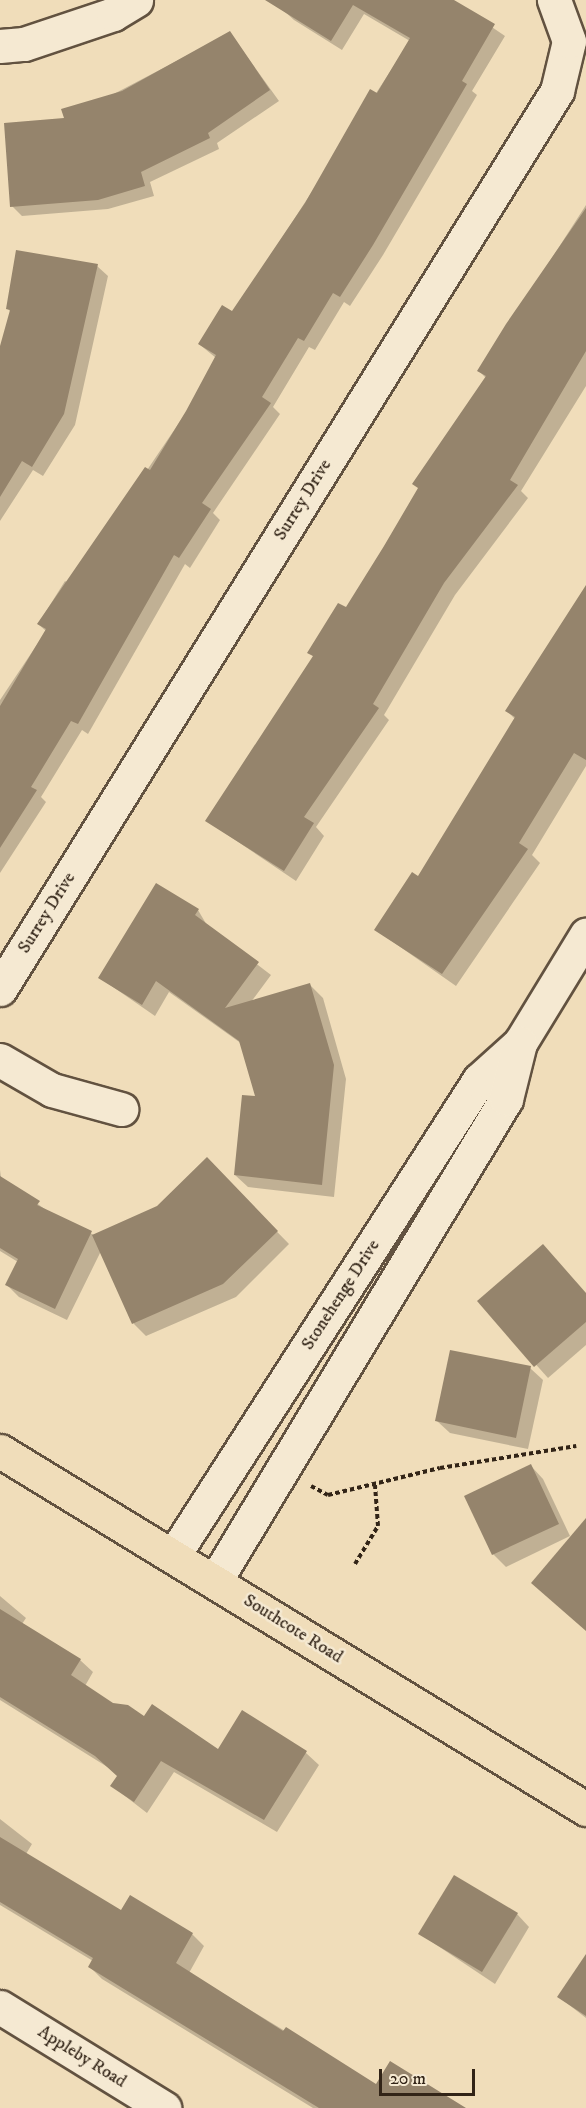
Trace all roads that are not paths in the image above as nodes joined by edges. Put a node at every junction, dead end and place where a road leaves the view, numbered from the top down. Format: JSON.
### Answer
{"nodes":[{"id":1,"x":136,"y":0,"type":"edge"},
{"id":2,"x":554,"y":0,"type":"edge"},
{"id":3,"x":0,"y":46,"type":"edge"},
{"id":4,"x":586,"y":935,"type":"edge"},
{"id":5,"x":0,"y":989,"type":"edge"},
{"id":6,"x":520,"y":1043,"type":"junction"},
{"id":7,"x":0,"y":1060,"type":"edge"},
{"id":8,"x":121,"y":1109,"type":"dead end"},
{"id":9,"x":0,"y":1451,"type":"edge"},
{"id":10,"x":173,"y":1556,"type":"junction"},
{"id":11,"x":215,"y":1581,"type":"junction"},
{"id":12,"x":586,"y":1809,"type":"edge"},
{"id":13,"x":0,"y":2007,"type":"edge"},
{"id":14,"x":164,"y":2108,"type":"edge"}],
"edges":[{"from":1,"to":3,"type":"street"},
{"from":2,"to":5,"type":"street","name":"Surrey Drive"},
{"from":4,"to":6,"type":"street","name":"Stonehenge Drive"},
{"from":6,"to":10,"type":"street","name":"Stonehenge Drive"},
{"from":6,"to":11,"type":"street","name":"Stonehenge Drive"},
{"from":7,"to":8,"type":"street"},
{"from":9,"to":10,"type":"main road","name":"Southcote Road"},
{"from":10,"to":11,"type":"main road","name":"Southcote Road"},
{"from":11,"to":12,"type":"main road","name":"Southcote Road"},
{"from":13,"to":14,"type":"street","name":"Appleby Road"}]}
